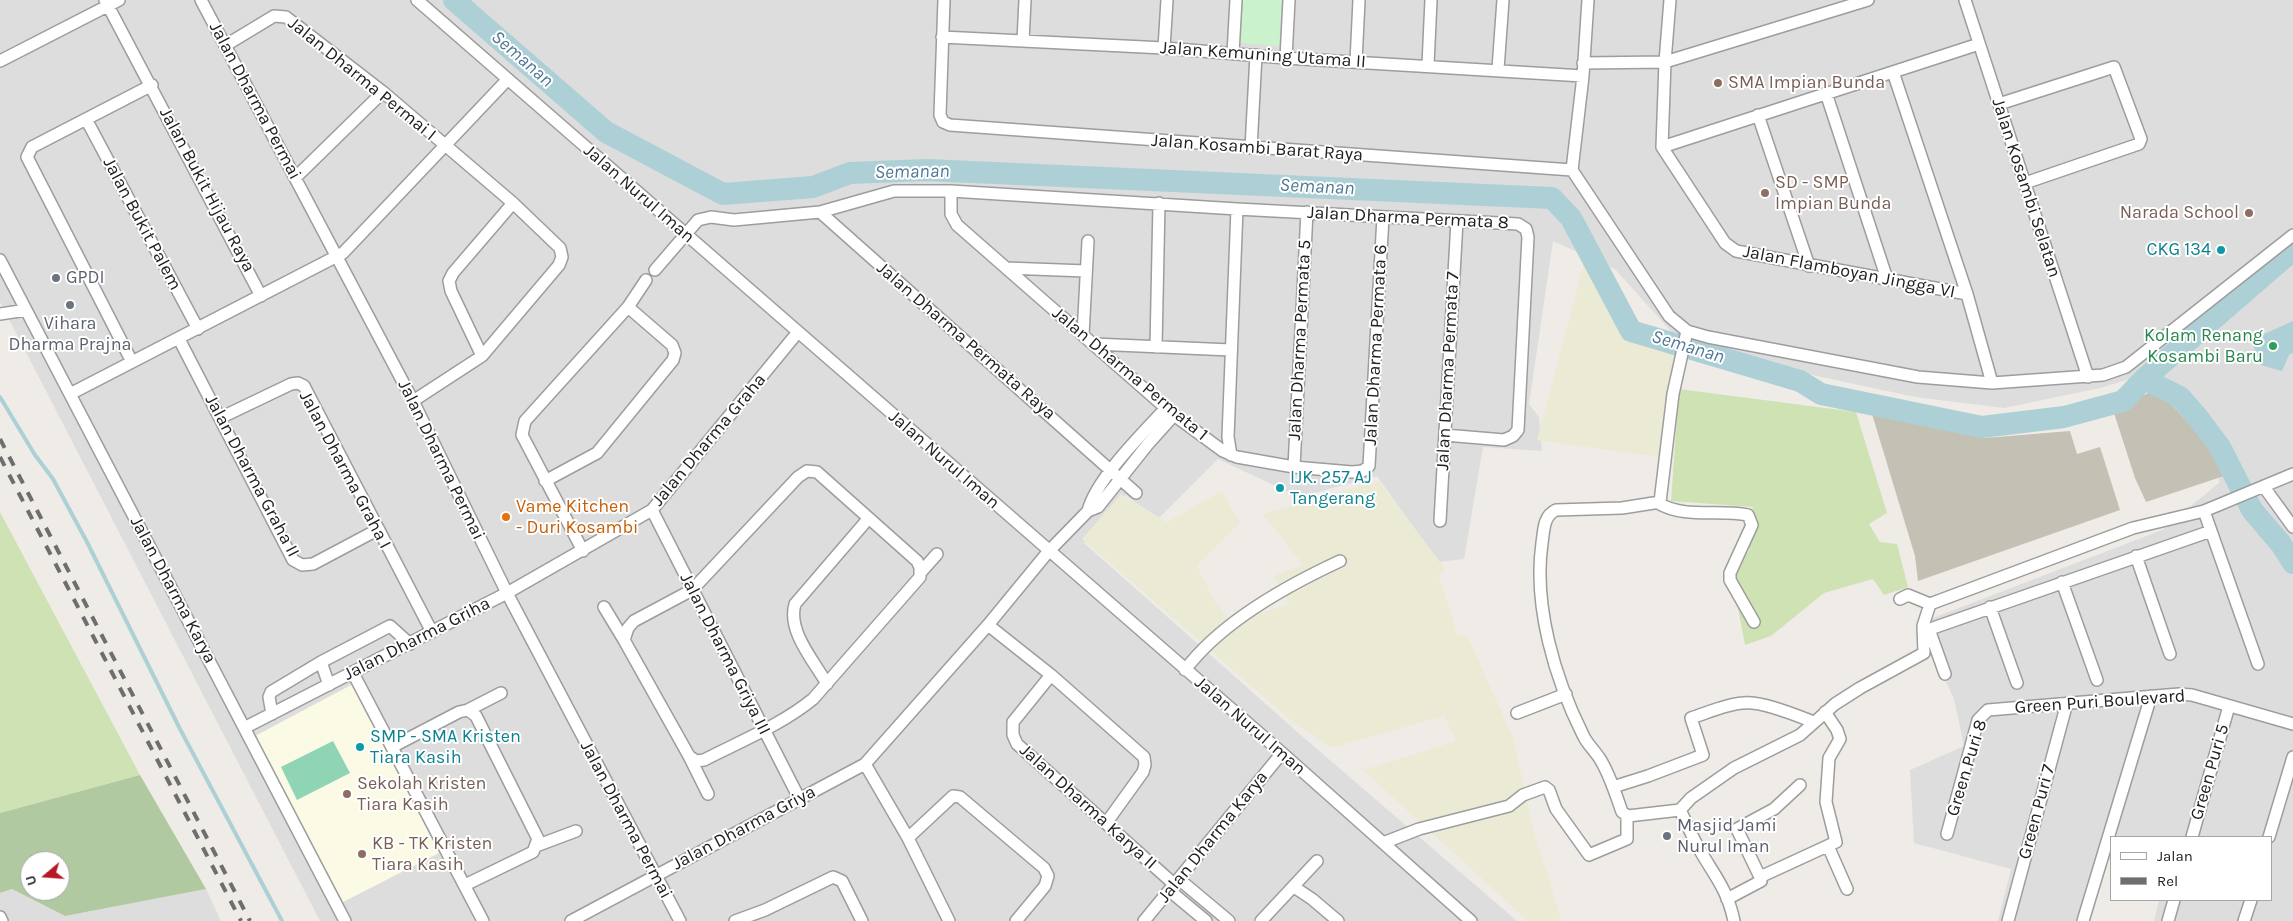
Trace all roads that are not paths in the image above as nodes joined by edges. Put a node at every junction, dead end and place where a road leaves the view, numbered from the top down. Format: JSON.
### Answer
{"nodes":[{"id":1,"x":201,"y":0,"type":"edge"},
{"id":2,"x":417,"y":0,"type":"edge"},
{"id":3,"x":944,"y":0,"type":"edge"},
{"id":4,"x":1025,"y":0,"type":"edge"},
{"id":5,"x":1167,"y":0,"type":"edge"},
{"id":6,"x":1236,"y":0,"type":"edge"},
{"id":7,"x":1289,"y":0,"type":"edge"},
{"id":8,"x":1359,"y":0,"type":"edge"},
{"id":9,"x":1431,"y":0,"type":"edge"},
{"id":10,"x":1503,"y":0,"type":"edge"},
{"id":11,"x":1588,"y":0,"type":"edge"},
{"id":12,"x":1670,"y":0,"type":"edge"},
{"id":13,"x":1868,"y":0,"type":"edge"},
{"id":14,"x":1965,"y":0,"type":"edge"},
{"id":15,"x":111,"y":2,"type":"edge"},
{"id":16,"x":942,"y":37,"type":"junction"},
{"id":17,"x":1023,"y":41,"type":"junction"},
{"id":18,"x":1979,"y":44,"type":"junction"},
{"id":19,"x":226,"y":45,"type":"junction"},
{"id":20,"x":1164,"y":48,"type":"junction"},
{"id":21,"x":1233,"y":53,"type":"junction"},
{"id":22,"x":1256,"y":55,"type":"junction"},
{"id":23,"x":1286,"y":58,"type":"junction"},
{"id":24,"x":0,"y":61,"type":"edge"},
{"id":25,"x":1356,"y":62,"type":"junction"},
{"id":26,"x":1665,"y":62,"type":"junction"},
{"id":27,"x":1583,"y":63,"type":"junction"},
{"id":28,"x":1428,"y":66,"type":"junction"},
{"id":29,"x":1498,"y":69,"type":"junction"},
{"id":30,"x":1893,"y":72,"type":"junction"},
{"id":31,"x":1583,"y":76,"type":"junction"},
{"id":32,"x":508,"y":79,"type":"junction"},
{"id":33,"x":152,"y":85,"type":"junction"},
{"id":34,"x":383,"y":92,"type":"junction"},
{"id":35,"x":1826,"y":93,"type":"junction"},
{"id":36,"x":1999,"y":104,"type":"junction"},
{"id":37,"x":1758,"y":115,"type":"junction"},
{"id":38,"x":86,"y":119,"type":"junction"},
{"id":39,"x":446,"y":147,"type":"junction"},
{"id":40,"x":1662,"y":147,"type":"junction"},
{"id":41,"x":1251,"y":148,"type":"junction"},
{"id":42,"x":1572,"y":170,"type":"junction"},
{"id":43,"x":296,"y":177,"type":"junction"},
{"id":44,"x":2024,"y":183,"type":"junction"},
{"id":45,"x":951,"y":191,"type":"junction"},
{"id":46,"x":513,"y":203,"type":"junction"},
{"id":47,"x":1159,"y":203,"type":"junction"},
{"id":48,"x":1237,"y":210,"type":"junction"},
{"id":49,"x":820,"y":212,"type":"junction"},
{"id":50,"x":1307,"y":212,"type":"junction"},
{"id":51,"x":1383,"y":217,"type":"junction"},
{"id":52,"x":1457,"y":220,"type":"junction"},
{"id":53,"x":686,"y":235,"type":"junction"},
{"id":54,"x":2293,"y":235,"type":"edge"},
{"id":55,"x":1088,"y":241,"type":"dead end"},
{"id":56,"x":336,"y":257,"type":"junction"},
{"id":57,"x":0,"y":260,"type":"edge"},
{"id":58,"x":1809,"y":266,"type":"junction"},
{"id":59,"x":1006,"y":268,"type":"junction"},
{"id":60,"x":655,"y":270,"type":"dead end"},
{"id":61,"x":1086,"y":271,"type":"junction"},
{"id":62,"x":1887,"y":279,"type":"junction"},
{"id":63,"x":646,"y":280,"type":"dead end"},
{"id":64,"x":1967,"y":294,"type":"junction"},
{"id":65,"x":261,"y":296,"type":"junction"},
{"id":66,"x":628,"y":307,"type":"junction"},
{"id":67,"x":26,"y":310,"type":"junction"},
{"id":68,"x":0,"y":314,"type":"edge"},
{"id":69,"x":198,"y":329,"type":"junction"},
{"id":70,"x":798,"y":332,"type":"junction"},
{"id":71,"x":1686,"y":333,"type":"junction"},
{"id":72,"x":1083,"y":335,"type":"junction"},
{"id":73,"x":179,"y":339,"type":"junction"},
{"id":74,"x":1094,"y":344,"type":"junction"},
{"id":75,"x":1156,"y":347,"type":"junction"},
{"id":76,"x":1231,"y":350,"type":"junction"},
{"id":77,"x":482,"y":356,"type":"junction"},
{"id":78,"x":132,"y":362,"type":"junction"},
{"id":79,"x":2088,"y":377,"type":"junction"},
{"id":80,"x":1992,"y":383,"type":"junction"},
{"id":81,"x":70,"y":394,"type":"junction"},
{"id":82,"x":413,"y":401,"type":"junction"},
{"id":83,"x":1170,"y":411,"type":"junction"},
{"id":84,"x":220,"y":418,"type":"junction"},
{"id":85,"x":1445,"y":435,"type":"junction"},
{"id":86,"x":1231,"y":455,"type":"junction"},
{"id":87,"x":1294,"y":467,"type":"junction"},
{"id":88,"x":1363,"y":471,"type":"joint"},
{"id":89,"x":1117,"y":474,"type":"junction"},
{"id":90,"x":2293,"y":474,"type":"edge"},
{"id":91,"x":545,"y":481,"type":"junction"},
{"id":92,"x":2260,"y":489,"type":"junction"},
{"id":93,"x":1136,"y":493,"type":"dead end"},
{"id":94,"x":1658,"y":503,"type":"junction"},
{"id":95,"x":652,"y":510,"type":"junction"},
{"id":96,"x":2204,"y":511,"type":"junction"},
{"id":97,"x":868,"y":519,"type":"junction"},
{"id":98,"x":1440,"y":521,"type":"dead end"},
{"id":99,"x":2293,"y":527,"type":"edge"},
{"id":100,"x":377,"y":530,"type":"junction"},
{"id":101,"x":2211,"y":531,"type":"junction"},
{"id":102,"x":583,"y":551,"type":"junction"},
{"id":103,"x":1048,"y":552,"type":"junction"},
{"id":104,"x":937,"y":554,"type":"dead end"},
{"id":105,"x":2136,"y":556,"type":"junction"},
{"id":106,"x":1340,"y":562,"type":"dead end"},
{"id":107,"x":921,"y":572,"type":"junction"},
{"id":108,"x":2062,"y":582,"type":"junction"},
{"id":109,"x":692,"y":590,"type":"junction"},
{"id":110,"x":507,"y":593,"type":"junction"},
{"id":111,"x":1900,"y":599,"type":"dead end"},
{"id":112,"x":1930,"y":604,"type":"junction"},
{"id":113,"x":604,"y":607,"type":"dead end"},
{"id":114,"x":1990,"y":607,"type":"junction"},
{"id":115,"x":1754,"y":622,"type":"dead end"},
{"id":116,"x":988,"y":625,"type":"junction"},
{"id":117,"x":432,"y":632,"type":"junction"},
{"id":118,"x":624,"y":640,"type":"junction"},
{"id":119,"x":410,"y":644,"type":"junction"},
{"id":120,"x":2170,"y":654,"type":"dead end"},
{"id":121,"x":321,"y":662,"type":"junction"},
{"id":122,"x":2258,"y":664,"type":"dead end"},
{"id":123,"x":1185,"y":670,"type":"junction"},
{"id":124,"x":353,"y":673,"type":"junction"},
{"id":125,"x":1945,"y":674,"type":"dead end"},
{"id":126,"x":1050,"y":675,"type":"junction"},
{"id":127,"x":2097,"y":680,"type":"dead end"},
{"id":128,"x":827,"y":684,"type":"junction"},
{"id":129,"x":2016,"y":684,"type":"dead end"},
{"id":130,"x":329,"y":685,"type":"junction"},
{"id":131,"x":501,"y":693,"type":"dead end"},
{"id":132,"x":1566,"y":694,"type":"junction"},
{"id":133,"x":2150,"y":696,"type":"junction"},
{"id":134,"x":2067,"y":703,"type":"junction"},
{"id":135,"x":2229,"y":706,"type":"junction"},
{"id":136,"x":1993,"y":709,"type":"joint"},
{"id":137,"x":468,"y":710,"type":"junction"},
{"id":138,"x":1826,"y":712,"type":"junction"},
{"id":139,"x":1517,"y":713,"type":"dead end"},
{"id":140,"x":272,"y":714,"type":"junction"},
{"id":141,"x":1814,"y":722,"type":"junction"},
{"id":142,"x":2293,"y":724,"type":"edge"},
{"id":143,"x":248,"y":726,"type":"junction"},
{"id":144,"x":764,"y":730,"type":"junction"},
{"id":145,"x":392,"y":747,"type":"junction"},
{"id":146,"x":1282,"y":753,"type":"junction"},
{"id":147,"x":689,"y":756,"type":"junction"},
{"id":148,"x":2293,"y":757,"type":"edge"},
{"id":149,"x":865,"y":764,"type":"junction"},
{"id":150,"x":1800,"y":784,"type":"dead end"},
{"id":151,"x":1613,"y":786,"type":"junction"},
{"id":152,"x":708,"y":794,"type":"dead end"},
{"id":153,"x":799,"y":798,"type":"junction"},
{"id":154,"x":1680,"y":810,"type":"junction"},
{"id":155,"x":1627,"y":816,"type":"junction"},
{"id":156,"x":1106,"y":822,"type":"junction"},
{"id":157,"x":576,"y":832,"type":"dead end"},
{"id":158,"x":1947,"y":834,"type":"dead end"},
{"id":159,"x":2192,"y":836,"type":"edge"},
{"id":160,"x":2269,"y":836,"type":"edge"},
{"id":161,"x":908,"y":838,"type":"junction"},
{"id":162,"x":1383,"y":843,"type":"junction"},
{"id":163,"x":536,"y":846,"type":"junction"},
{"id":164,"x":1828,"y":846,"type":"junction"},
{"id":165,"x":1317,"y":861,"type":"dead end"},
{"id":166,"x":655,"y":875,"type":"junction"},
{"id":167,"x":1760,"y":877,"type":"junction"},
{"id":168,"x":465,"y":885,"type":"junction"},
{"id":169,"x":1175,"y":885,"type":"junction"},
{"id":170,"x":1294,"y":888,"type":"junction"},
{"id":171,"x":1847,"y":889,"type":"dead end"},
{"id":172,"x":1727,"y":899,"type":"junction"},
{"id":173,"x":2174,"y":901,"type":"edge"},
{"id":174,"x":2250,"y":901,"type":"edge"},
{"id":175,"x":765,"y":910,"type":"junction"},
{"id":176,"x":0,"y":917,"type":"edge"},
{"id":177,"x":2,"y":921,"type":"edge"},
{"id":178,"x":345,"y":921,"type":"edge"},
{"id":179,"x":483,"y":921,"type":"edge"},
{"id":180,"x":570,"y":921,"type":"edge"},
{"id":181,"x":680,"y":921,"type":"edge"},
{"id":182,"x":735,"y":921,"type":"edge"},
{"id":183,"x":771,"y":921,"type":"edge"},
{"id":184,"x":862,"y":921,"type":"edge"},
{"id":185,"x":948,"y":921,"type":"edge"},
{"id":186,"x":1016,"y":921,"type":"edge"},
{"id":187,"x":1144,"y":921,"type":"edge"},
{"id":188,"x":1206,"y":921,"type":"edge"},
{"id":189,"x":1229,"y":921,"type":"edge"},
{"id":190,"x":1261,"y":921,"type":"edge"},
{"id":191,"x":1338,"y":921,"type":"edge"},
{"id":192,"x":1471,"y":921,"type":"edge"},
{"id":193,"x":1734,"y":921,"type":"edge"},
{"id":194,"x":2008,"y":921,"type":"edge"},
{"id":195,"x":2083,"y":921,"type":"edge"},
{"id":196,"x":2168,"y":921,"type":"edge"},
{"id":197,"x":2244,"y":921,"type":"edge"}],
"edges":[{"from":1,"to":19,"type":"street","name":"Jalan Dharma Permai"},
{"from":2,"to":32,"type":"street","name":"Jalan Nurul Iman"},
{"from":3,"to":16,"type":"street"},
{"from":4,"to":17,"type":"street"},
{"from":5,"to":20,"type":"street"},
{"from":6,"to":21,"type":"street"},
{"from":7,"to":23,"type":"street"},
{"from":8,"to":25,"type":"street"},
{"from":9,"to":28,"type":"street"},
{"from":10,"to":29,"type":"street"},
{"from":11,"to":27,"type":"street"},
{"from":12,"to":26,"type":"street"},
{"from":13,"to":26,"type":"street"},
{"from":14,"to":18,"type":"street","name":"Jalan Kosambi Selatan"},
{"from":15,"to":24,"type":"street"},
{"from":15,"to":33,"type":"street","name":"Jalan Bukit Hijau Raya"},
{"from":16,"to":17,"type":"street","name":"Jalan Kemuning Utama II"},
{"from":16,"to":41,"type":"street","name":"Jalan Kosambi Barat Raya"},
{"from":17,"to":20,"type":"street","name":"Jalan Kemuning Utama II"},
{"from":18,"to":30,"type":"street"},
{"from":18,"to":36,"type":"street","name":"Jalan Kosambi Selatan"},
{"from":19,"to":34,"type":"street","name":"Jalan Dharma Permai I"},
{"from":19,"to":43,"type":"street","name":"Jalan Dharma Permai"},
{"from":20,"to":21,"type":"street","name":"Jalan Kemuning Utama II"},
{"from":21,"to":22,"type":"street","name":"Jalan Kemuning Utama II"},
{"from":22,"to":23,"type":"street","name":"Jalan Kemuning Utama II"},
{"from":22,"to":41,"type":"street"},
{"from":23,"to":25,"type":"street","name":"Jalan Kemuning Utama II"},
{"from":25,"to":28,"type":"street","name":"Jalan Kemuning Utama II"},
{"from":26,"to":27,"type":"street"},
{"from":26,"to":40,"type":"street"},
{"from":27,"to":31,"type":"street"},
{"from":28,"to":29,"type":"street","name":"Jalan Kemuning Utama II"},
{"from":29,"to":31,"type":"street","name":"Jalan Kemuning Utama II"},
{"from":30,"to":35,"type":"street"},
{"from":30,"to":64,"type":"street"},
{"from":31,"to":42,"type":"street"},
{"from":32,"to":39,"type":"street"},
{"from":32,"to":53,"type":"street","name":"Jalan Nurul Iman"},
{"from":33,"to":38,"type":"street"},
{"from":33,"to":65,"type":"street","name":"Jalan Bukit Hijau Raya"},
{"from":34,"to":39,"type":"street","name":"Jalan Dharma Permai I"},
{"from":34,"to":43,"type":"street"},
{"from":35,"to":37,"type":"street"},
{"from":35,"to":62,"type":"street"},
{"from":36,"to":44,"type":"street","name":"Jalan Kosambi Selatan"},
{"from":36,"to":44,"type":"street"},
{"from":37,"to":40,"type":"street"},
{"from":37,"to":58,"type":"street"},
{"from":38,"to":69,"type":"street","name":"Jalan Bukit Palem"},
{"from":38,"to":78,"type":"street"},
{"from":39,"to":46,"type":"street","name":"Jalan Dharma Permai I"},
{"from":39,"to":56,"type":"street"},
{"from":40,"to":58,"type":"street","name":"Jalan Flamboyan Jingga VI"},
{"from":41,"to":42,"type":"street","name":"Jalan Kosambi Barat Raya"},
{"from":42,"to":71,"type":"street"},
{"from":43,"to":56,"type":"street","name":"Jalan Dharma Permai"},
{"from":44,"to":79,"type":"street","name":"Jalan Kosambi Selatan"},
{"from":45,"to":47,"type":"street","name":"Jalan Dharma Permata 8"},
{"from":45,"to":49,"type":"street","name":"Jalan Dharma Permata 8"},
{"from":45,"to":59,"type":"street","name":"Jalan Dharma Permata 1"},
{"from":46,"to":77,"type":"street"},
{"from":46,"to":77,"type":"street","name":"Jalan Dharma Permai I"},
{"from":47,"to":48,"type":"street","name":"Jalan Dharma Permata 8"},
{"from":47,"to":75,"type":"street"},
{"from":48,"to":50,"type":"street","name":"Jalan Dharma Permata 8"},
{"from":48,"to":76,"type":"street"},
{"from":49,"to":53,"type":"street","name":"Jalan Dharma Permata 8"},
{"from":49,"to":89,"type":"street","name":"Jalan Dharma Permata Raya"},
{"from":50,"to":51,"type":"street","name":"Jalan Dharma Permata 8"},
{"from":50,"to":87,"type":"street","name":"Jalan Dharma Permata 5"},
{"from":51,"to":52,"type":"street","name":"Jalan Dharma Permata 8"},
{"from":51,"to":88,"type":"street","name":"Jalan Dharma Permata 6"},
{"from":52,"to":85,"type":"street","name":"Jalan Dharma Permata 7"},
{"from":52,"to":85,"type":"street","name":"Jalan Dharma Permata 8"},
{"from":53,"to":60,"type":"street","name":"Jalan Dharma Permata 8"},
{"from":53,"to":70,"type":"street","name":"Jalan Nurul Iman"},
{"from":54,"to":79,"type":"street"},
{"from":55,"to":61,"type":"street"},
{"from":56,"to":65,"type":"street"},
{"from":56,"to":82,"type":"street","name":"Jalan Dharma Permai"},
{"from":57,"to":67,"type":"street","name":"Jalan Dharma Karya"},
{"from":58,"to":62,"type":"street","name":"Jalan Flamboyan Jingga VI"},
{"from":59,"to":61,"type":"street"},
{"from":59,"to":72,"type":"street","name":"Jalan Dharma Permata 1"},
{"from":61,"to":72,"type":"street"},
{"from":62,"to":64,"type":"street","name":"Jalan Flamboyan Jingga VI"},
{"from":63,"to":66,"type":"street"},
{"from":64,"to":80,"type":"street"},
{"from":65,"to":69,"type":"street"},
{"from":66,"to":91,"type":"street"},
{"from":66,"to":91,"type":"street"},
{"from":67,"to":68,"type":"street"},
{"from":67,"to":81,"type":"street","name":"Jalan Dharma Karya"},
{"from":69,"to":73,"type":"street"},
{"from":70,"to":95,"type":"street","name":"Jalan Dharma Graha"},
{"from":70,"to":103,"type":"street","name":"Jalan Nurul Iman"},
{"from":71,"to":80,"type":"street"},
{"from":71,"to":94,"type":"street"},
{"from":72,"to":74,"type":"street","name":"Jalan Dharma Permata 1"},
{"from":73,"to":78,"type":"street"},
{"from":73,"to":84,"type":"street","name":"Jalan Dharma Graha II"},
{"from":74,"to":75,"type":"street"},
{"from":74,"to":83,"type":"street","name":"Jalan Dharma Permata 1"},
{"from":75,"to":76,"type":"street"},
{"from":76,"to":86,"type":"street"},
{"from":77,"to":82,"type":"street"},
{"from":78,"to":81,"type":"street"},
{"from":79,"to":80,"type":"street"},
{"from":81,"to":143,"type":"street","name":"Jalan Dharma Karya"},
{"from":82,"to":110,"type":"street","name":"Jalan Dharma Permai"},
{"from":83,"to":86,"type":"street","name":"Jalan Dharma Permata 1"},
{"from":83,"to":89,"type":"street"},
{"from":84,"to":100,"type":"street","name":"Jalan Dharma Graha II"},
{"from":84,"to":100,"type":"street","name":"Jalan Dharma Graha I"},
{"from":85,"to":98,"type":"street","name":"Jalan Dharma Permata 7"},
{"from":86,"to":87,"type":"street","name":"Jalan Dharma Permata 1"},
{"from":87,"to":88,"type":"street","name":"Jalan Dharma Permata 1"},
{"from":89,"to":93,"type":"street","name":"Jalan Dharma Permata Raya"},
{"from":89,"to":103,"type":"street"},
{"from":90,"to":92,"type":"street"},
{"from":91,"to":102,"type":"street"},
{"from":92,"to":96,"type":"street"},
{"from":92,"to":99,"type":"street"},
{"from":94,"to":115,"type":"street"},
{"from":94,"to":132,"type":"street"},
{"from":95,"to":102,"type":"street","name":"Jalan Dharma Graha"},
{"from":95,"to":109,"type":"street","name":"Jalan Dharma Griya III"},
{"from":96,"to":101,"type":"street"},
{"from":96,"to":112,"type":"street"},
{"from":97,"to":107,"type":"street"},
{"from":97,"to":109,"type":"street"},
{"from":97,"to":128,"type":"street"},
{"from":100,"to":117,"type":"street","name":"Jalan Dharma Graha I"},
{"from":101,"to":105,"type":"street"},
{"from":101,"to":122,"type":"street"},
{"from":102,"to":110,"type":"street","name":"Jalan Dharma Griha"},
{"from":103,"to":116,"type":"street"},
{"from":103,"to":123,"type":"street","name":"Jalan Nurul Iman"},
{"from":104,"to":107,"type":"street"},
{"from":105,"to":108,"type":"street"},
{"from":105,"to":120,"type":"street"},
{"from":106,"to":123,"type":"street"},
{"from":107,"to":128,"type":"street"},
{"from":108,"to":114,"type":"street"},
{"from":108,"to":127,"type":"street"},
{"from":109,"to":118,"type":"street"},
{"from":109,"to":144,"type":"street","name":"Jalan Dharma Griya III"},
{"from":110,"to":117,"type":"street","name":"Jalan Dharma Griha"},
{"from":110,"to":166,"type":"street","name":"Jalan Dharma Permai"},
{"from":111,"to":112,"type":"street"},
{"from":112,"to":138,"type":"street"},
{"from":113,"to":118,"type":"street"},
{"from":114,"to":125,"type":"street"},
{"from":114,"to":129,"type":"street"},
{"from":116,"to":126,"type":"street"},
{"from":116,"to":149,"type":"street"},
{"from":117,"to":119,"type":"street","name":"Jalan Dharma Griha"},
{"from":118,"to":147,"type":"street"},
{"from":119,"to":121,"type":"street"},
{"from":119,"to":124,"type":"street","name":"Jalan Dharma Griha"},
{"from":121,"to":130,"type":"street"},
{"from":121,"to":140,"type":"street"},
{"from":123,"to":146,"type":"street","name":"Jalan Nurul Iman"},
{"from":124,"to":130,"type":"street","name":"Jalan Dharma Griha"},
{"from":124,"to":145,"type":"street"},
{"from":126,"to":156,"type":"street","name":"Jalan Dharma Karya II"},
{"from":126,"to":156,"type":"street"},
{"from":128,"to":144,"type":"street"},
{"from":130,"to":140,"type":"street","name":"Jalan Dharma Griha"},
{"from":131,"to":137,"type":"street"},
{"from":132,"to":139,"type":"street"},
{"from":132,"to":151,"type":"street"},
{"from":133,"to":134,"type":"street","name":"Green Puri Boulevard"},
{"from":133,"to":135,"type":"street","name":"Green Puri Boulevard"},
{"from":133,"to":195,"type":"street"},
{"from":134,"to":136,"type":"street","name":"Green Puri Boulevard"},
{"from":134,"to":194,"type":"street","name":"Green Puri 7"},
{"from":135,"to":142,"type":"street","name":"Green Puri Boulevard"},
{"from":135,"to":159,"type":"street","name":"Green Puri 5"},
{"from":136,"to":158,"type":"street","name":"Green Puri 8"},
{"from":137,"to":145,"type":"street"},
{"from":137,"to":163,"type":"street"},
{"from":138,"to":141,"type":"street"},
{"from":138,"to":164,"type":"street"},
{"from":140,"to":143,"type":"street","name":"Jalan Dharma Griha"},
{"from":141,"to":151,"type":"street"},
{"from":141,"to":154,"type":"street"},
{"from":143,"to":178,"type":"street","name":"Jalan Dharma Karya"},
{"from":144,"to":147,"type":"street"},
{"from":144,"to":153,"type":"street","name":"Jalan Dharma Griya III"},
{"from":145,"to":168,"type":"street"},
{"from":146,"to":162,"type":"street","name":"Jalan Nurul Iman"},
{"from":146,"to":169,"type":"street","name":"Jalan Dharma Karya"},
{"from":147,"to":152,"type":"street"},
{"from":148,"to":160,"type":"street"},
{"from":149,"to":153,"type":"street","name":"Jalan Dharma Griya"},
{"from":149,"to":161,"type":"street"},
{"from":150,"to":167,"type":"street"},
{"from":151,"to":155,"type":"street"},
{"from":153,"to":166,"type":"street","name":"Jalan Dharma Griya"},
{"from":154,"to":155,"type":"street"},
{"from":154,"to":172,"type":"street"},
{"from":155,"to":162,"type":"street"},
{"from":156,"to":169,"type":"street","name":"Jalan Dharma Karya II"},
{"from":157,"to":163,"type":"street"},
{"from":161,"to":185,"type":"street"},
{"from":161,"to":186,"type":"street"},
{"from":162,"to":192,"type":"street","name":"Jalan Nurul Iman"},
{"from":163,"to":168,"type":"street"},
{"from":164,"to":167,"type":"street"},
{"from":164,"to":171,"type":"street"},
{"from":165,"to":170,"type":"street"},
{"from":166,"to":180,"type":"street","name":"Jalan Dharma Griya"},
{"from":166,"to":181,"type":"street","name":"Jalan Dharma Permai"},
{"from":167,"to":172,"type":"street"},
{"from":168,"to":179,"type":"street"},
{"from":169,"to":187,"type":"street","name":"Jalan Dharma Karya"},
{"from":169,"to":188,"type":"street"},
{"from":169,"to":189,"type":"street"},
{"from":170,"to":190,"type":"street"},
{"from":170,"to":191,"type":"street"},
{"from":172,"to":193,"type":"street"},
{"from":173,"to":196,"type":"street"},
{"from":174,"to":197,"type":"street"},
{"from":175,"to":182,"type":"street"},
{"from":175,"to":183,"type":"street"},
{"from":175,"to":184,"type":"street"},
{"from":176,"to":177,"type":"street"}]}
